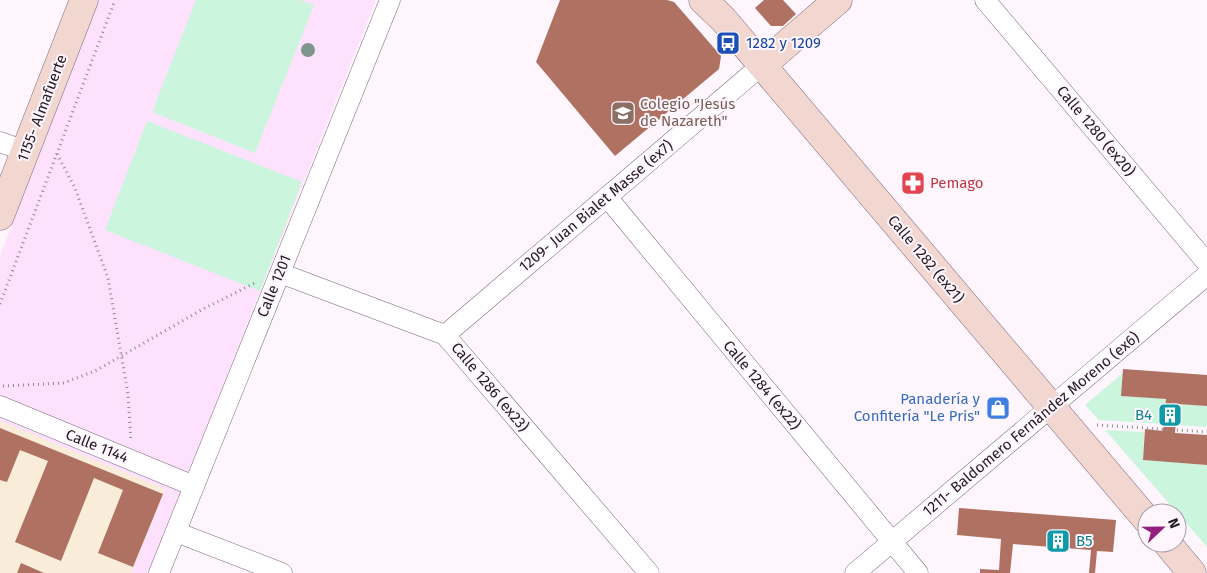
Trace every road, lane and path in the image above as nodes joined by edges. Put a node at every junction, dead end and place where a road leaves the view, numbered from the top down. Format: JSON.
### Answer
{"nodes":[{"id":1,"x":84,"y":0,"type":"edge"},
{"id":2,"x":115,"y":0,"type":"edge"},
{"id":3,"x":390,"y":0,"type":"edge"},
{"id":4,"x":703,"y":0,"type":"edge"},
{"id":5,"x":838,"y":0,"type":"edge"},
{"id":6,"x":985,"y":0,"type":"edge"},
{"id":7,"x":762,"y":65,"type":"junction"},
{"id":8,"x":0,"y":142,"type":"edge"},
{"id":9,"x":25,"y":152,"type":"junction"},
{"id":10,"x":57,"y":154,"type":"junction"},
{"id":11,"x":607,"y":197,"type":"junction"},
{"id":12,"x":0,"y":216,"type":"edge"},
{"id":13,"x":1207,"y":263,"type":"edge"},
{"id":14,"x":280,"y":273,"type":"junction"},
{"id":15,"x":1207,"y":275,"type":"edge"},
{"id":16,"x":0,"y":304,"type":"edge"},
{"id":17,"x":445,"y":334,"type":"junction"},
{"id":18,"x":122,"y":357,"type":"junction"},
{"id":19,"x":0,"y":386,"type":"edge"},
{"id":20,"x":0,"y":406,"type":"edge"},
{"id":21,"x":1052,"y":407,"type":"junction"},
{"id":22,"x":1097,"y":425,"type":"dead end"},
{"id":23,"x":1207,"y":432,"type":"edge"},
{"id":24,"x":133,"y":461,"type":"junction"},
{"id":25,"x":194,"y":486,"type":"junction"},
{"id":26,"x":1137,"y":508,"type":"edge"},
{"id":27,"x":176,"y":532,"type":"junction"},
{"id":28,"x":891,"y":542,"type":"junction"},
{"id":29,"x":1175,"y":553,"type":"edge"},
{"id":30,"x":160,"y":573,"type":"edge"},
{"id":31,"x":282,"y":573,"type":"edge"},
{"id":32,"x":649,"y":573,"type":"edge"},
{"id":33,"x":855,"y":573,"type":"edge"},
{"id":34,"x":918,"y":573,"type":"edge"},
{"id":35,"x":1192,"y":573,"type":"edge"}],
"edges":[{"from":1,"to":9,"type":"main road","name":"1155- Almafuerte"},
{"from":2,"to":10,"type":"path"},
{"from":3,"to":14,"type":"street","name":"Calle 1201"},
{"from":4,"to":7,"type":"main road","name":"Calle 1282 (ex21)"},
{"from":5,"to":7,"type":"main road","name":"1209- Juan Bialet Masse (ex7)"},
{"from":6,"to":13,"type":"street","name":"Calle 1280 (ex20)"},
{"from":7,"to":11,"type":"street","name":"1209- Juan Bialet Masse (ex7)"},
{"from":7,"to":21,"type":"main road","name":"Calle 1282 (ex21)"},
{"from":8,"to":9,"type":"street"},
{"from":9,"to":12,"type":"main road","name":"1155- Almafuerte"},
{"from":10,"to":16,"type":"path"},
{"from":10,"to":18,"type":"path"},
{"from":11,"to":17,"type":"street","name":"1209- Juan Bialet Masse (ex7)"},
{"from":11,"to":28,"type":"street","name":"Calle 1284 (ex22)"},
{"from":14,"to":17,"type":"street","name":"Calle 1286 (ex23)"},
{"from":14,"to":18,"type":"path"},
{"from":14,"to":25,"type":"street","name":"Calle 1201"},
{"from":15,"to":21,"type":"street","name":"1211- Baldomero Fernández Moreno (ex6)"},
{"from":17,"to":32,"type":"street","name":"Calle 1286 (ex23)"},
{"from":18,"to":19,"type":"path"},
{"from":18,"to":24,"type":"path"},
{"from":20,"to":24,"type":"street","name":"Calle 1144"},
{"from":21,"to":26,"type":"main road","name":"Calle 1282 (ex21)"},
{"from":21,"to":28,"type":"street","name":"1211- Baldomero Fernández Moreno (ex6)"},
{"from":22,"to":23,"type":"path"},
{"from":24,"to":25,"type":"street","name":"Calle 1144"},
{"from":25,"to":27,"type":"street","name":"Calle 1201"},
{"from":27,"to":30,"type":"street","name":"Calle 1201"},
{"from":27,"to":31,"type":"street"},
{"from":28,"to":33,"type":"street","name":"1211- Baldomero Fernández Moreno (ex6)"},
{"from":28,"to":34,"type":"street","name":"Calle 1284 (ex22)"},
{"from":29,"to":35,"type":"main road"}]}
